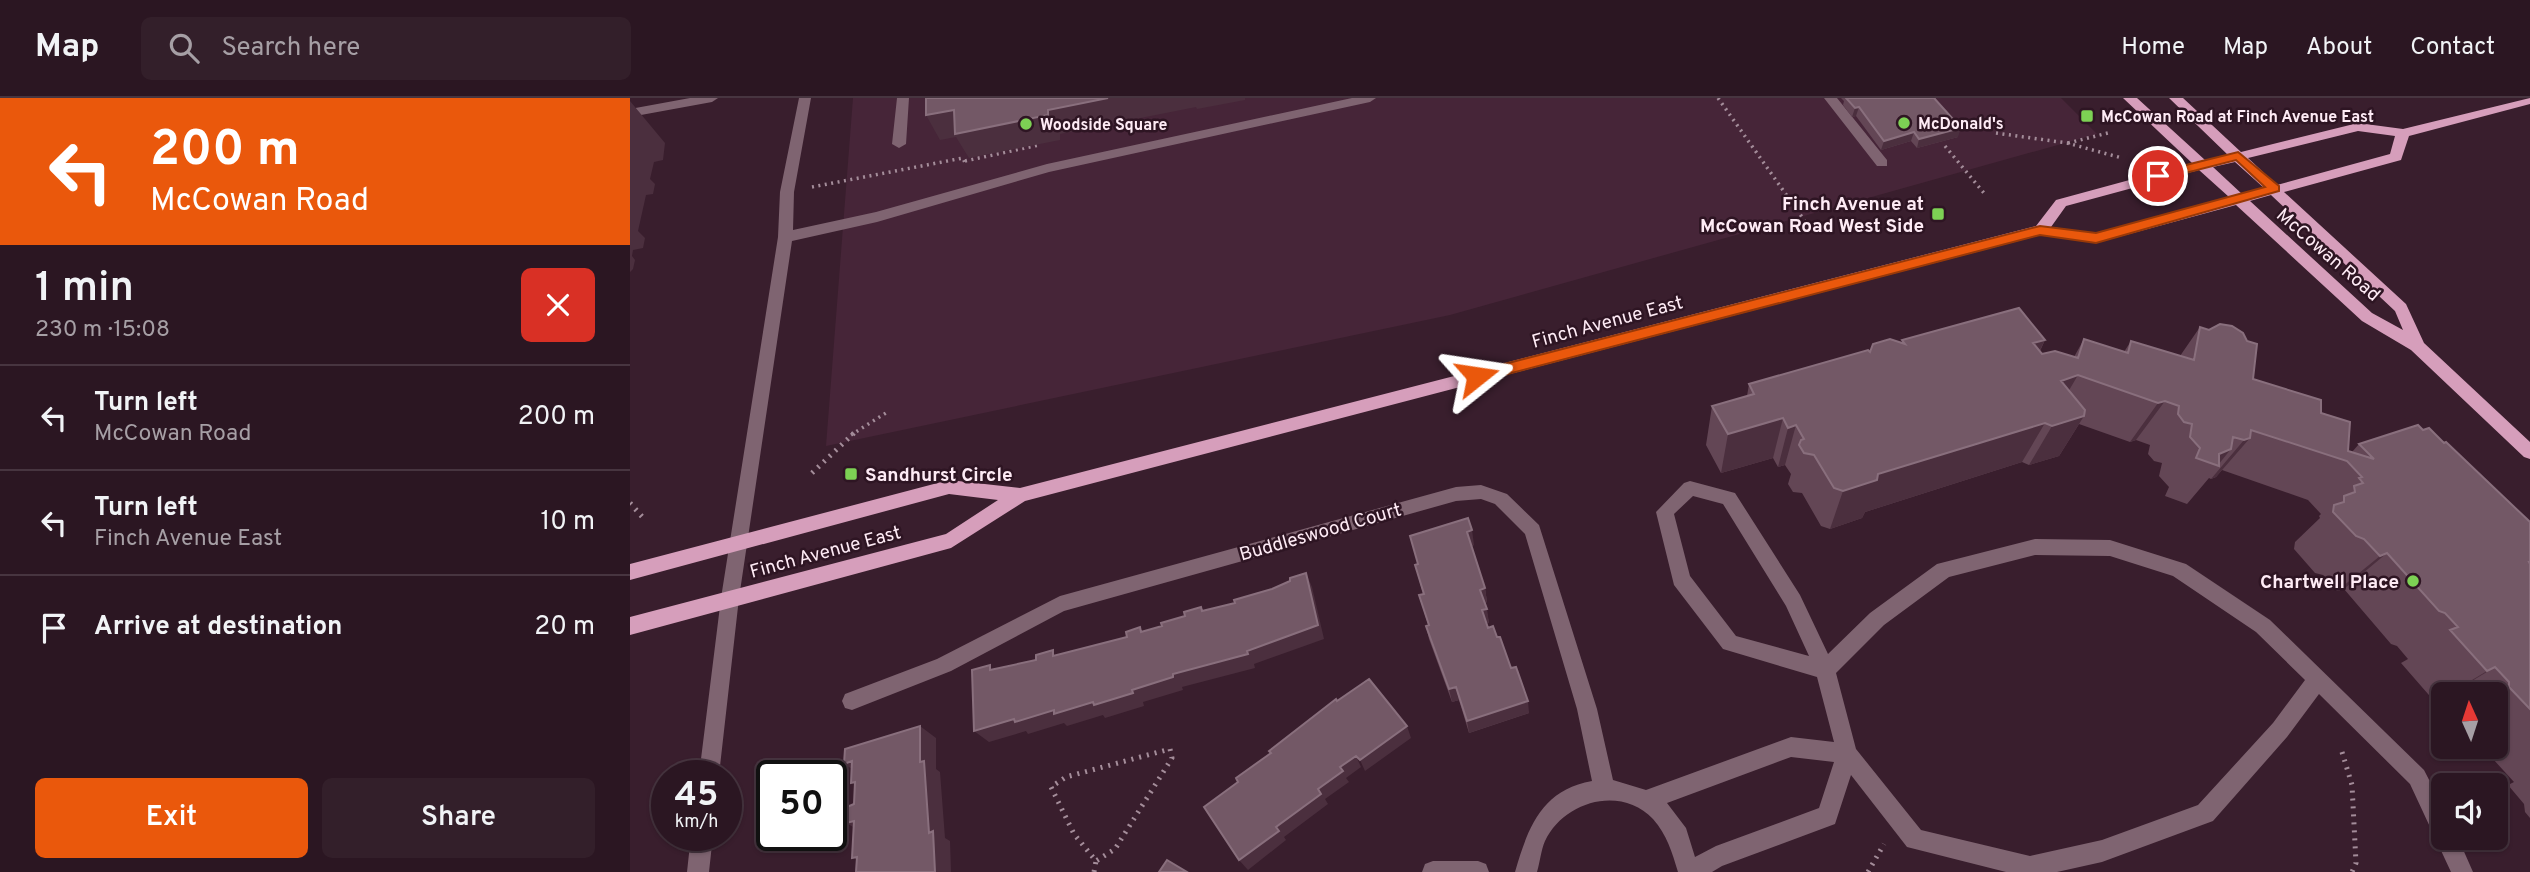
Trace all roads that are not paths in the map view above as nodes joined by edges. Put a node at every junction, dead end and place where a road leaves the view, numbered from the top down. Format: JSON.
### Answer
{"nodes":[{"id":1,"x":712,"y":98,"type":"edge"},
{"id":2,"x":805,"y":98,"type":"edge"},
{"id":3,"x":903,"y":98,"type":"edge"},
{"id":4,"x":1370,"y":98,"type":"edge"},
{"id":5,"x":1830,"y":98,"type":"edge"},
{"id":6,"x":2129,"y":98,"type":"edge"},
{"id":7,"x":2175,"y":98,"type":"edge"},
{"id":8,"x":2530,"y":100,"type":"edge"},
{"id":9,"x":630,"y":113,"type":"edge"},
{"id":10,"x":2403,"y":133,"type":"junction"},
{"id":11,"x":900,"y":144,"type":"dead end"},
{"id":12,"x":2238,"y":156,"type":"junction"},
{"id":13,"x":1882,"y":163,"type":"dead end"},
{"id":14,"x":2202,"y":166,"type":"junction"},
{"id":15,"x":2274,"y":188,"type":"junction"},
{"id":16,"x":2237,"y":198,"type":"junction"},
{"id":17,"x":2040,"y":230,"type":"junction"},
{"id":18,"x":785,"y":237,"type":"junction"},
{"id":19,"x":2417,"y":346,"type":"junction"},
{"id":20,"x":2530,"y":452,"type":"edge"},
{"id":21,"x":1020,"y":495,"type":"junction"},
{"id":22,"x":739,"y":542,"type":"junction"},
{"id":23,"x":630,"y":572,"type":"edge"},
{"id":24,"x":730,"y":598,"type":"junction"},
{"id":25,"x":630,"y":626,"type":"edge"},
{"id":26,"x":1825,"y":670,"type":"junction"},
{"id":27,"x":2317,"y":680,"type":"junction"},
{"id":28,"x":852,"y":701,"type":"dead end"},
{"id":29,"x":1847,"y":754,"type":"junction"},
{"id":30,"x":711,"y":760,"type":"edge"},
{"id":31,"x":1604,"y":789,"type":"junction"},
{"id":32,"x":1646,"y":800,"type":"junction"},
{"id":33,"x":2431,"y":806,"type":"edge"},
{"id":34,"x":2452,"y":850,"type":"edge"},
{"id":35,"x":700,"y":851,"type":"edge"},
{"id":36,"x":698,"y":872,"type":"edge"},
{"id":37,"x":1433,"y":872,"type":"edge"},
{"id":38,"x":1478,"y":872,"type":"edge"},
{"id":39,"x":1526,"y":872,"type":"edge"},
{"id":40,"x":1690,"y":872,"type":"edge"},
{"id":41,"x":2462,"y":872,"type":"edge"}],
"edges":[{"from":1,"to":9,"type":"street"},
{"from":2,"to":18,"type":"street"},
{"from":3,"to":11,"type":"street"},
{"from":4,"to":18,"type":"street"},
{"from":5,"to":13,"type":"street"},
{"from":6,"to":14,"type":"main road","name":"McCowan Road"},
{"from":7,"to":12,"type":"main road","name":"McCowan Road"},
{"from":8,"to":10,"type":"main road"},
{"from":10,"to":12,"type":"main road"},
{"from":10,"to":15,"type":"main road","name":"Finch Avenue East"},
{"from":12,"to":14,"type":"main road"},
{"from":12,"to":15,"type":"main road","name":"McCowan Road"},
{"from":14,"to":16,"type":"main road","name":"McCowan Road"},
{"from":14,"to":17,"type":"main road"},
{"from":15,"to":16,"type":"main road","name":"Finch Avenue East"},
{"from":15,"to":19,"type":"main road","name":"McCowan Road"},
{"from":16,"to":17,"type":"main road","name":"Finch Avenue East"},
{"from":16,"to":19,"type":"main road","name":"McCowan Road"},
{"from":17,"to":21,"type":"main road","name":"Finch Avenue East"},
{"from":18,"to":22,"type":"street"},
{"from":19,"to":20,"type":"main road","name":"McCowan Road"},
{"from":21,"to":22,"type":"main road","name":"Finch Avenue East"},
{"from":21,"to":24,"type":"main road","name":"Finch Avenue East"},
{"from":22,"to":23,"type":"main road","name":"Finch Avenue East"},
{"from":22,"to":24,"type":"street"},
{"from":24,"to":25,"type":"main road","name":"Finch Avenue East"},
{"from":24,"to":30,"type":"street"},
{"from":26,"to":26,"type":"street"},
{"from":26,"to":27,"type":"street"},
{"from":26,"to":29,"type":"street"},
{"from":27,"to":29,"type":"street"},
{"from":27,"to":33,"type":"street"},
{"from":28,"to":31,"type":"street","name":"Buddleswood Court"},
{"from":29,"to":32,"type":"street"},
{"from":29,"to":40,"type":"street"},
{"from":31,"to":32,"type":"street"},
{"from":31,"to":39,"type":"street"},
{"from":32,"to":40,"type":"street"},
{"from":34,"to":41,"type":"street"},
{"from":35,"to":36,"type":"street"},
{"from":37,"to":38,"type":"street"}]}
